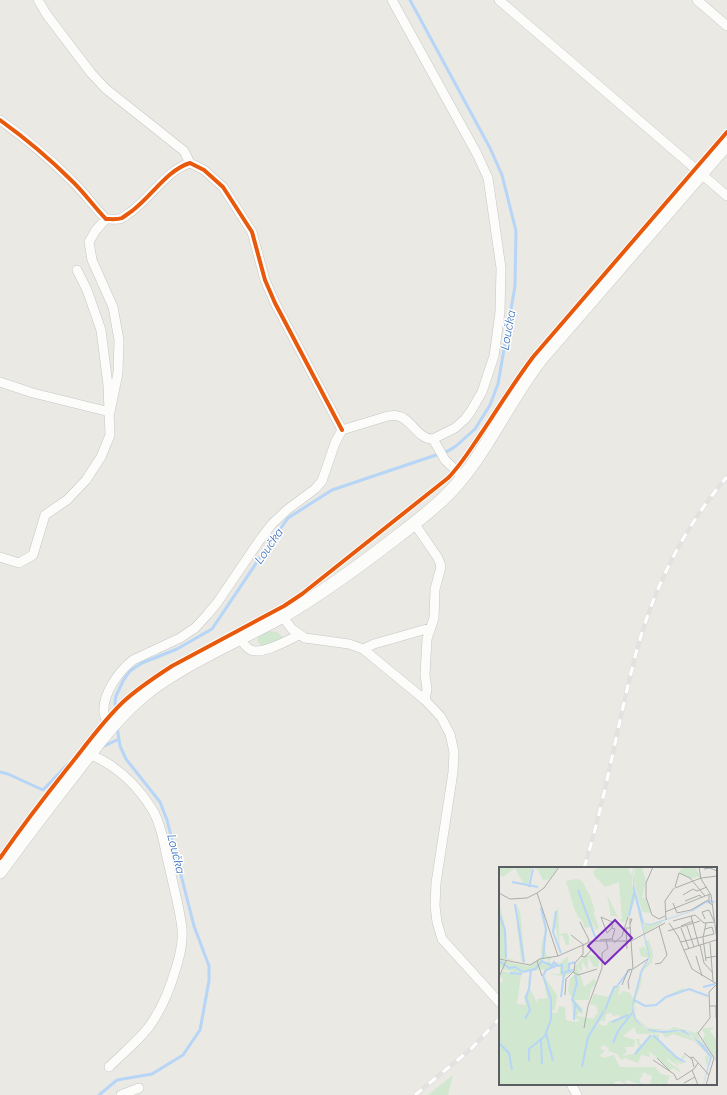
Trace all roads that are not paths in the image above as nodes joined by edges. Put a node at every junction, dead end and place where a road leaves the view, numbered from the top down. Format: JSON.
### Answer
{"nodes":[{"id":1,"x":38,"y":0,"type":"edge"},
{"id":2,"x":392,"y":0,"type":"edge"},
{"id":3,"x":499,"y":0,"type":"edge"},
{"id":4,"x":697,"y":0,"type":"edge"},
{"id":5,"x":727,"y":26,"type":"edge"},
{"id":6,"x":0,"y":120,"type":"edge"},
{"id":7,"x":727,"y":144,"type":"edge"},
{"id":8,"x":190,"y":163,"type":"junction"},
{"id":9,"x":701,"y":173,"type":"junction"},
{"id":10,"x":727,"y":196,"type":"edge"},
{"id":11,"x":106,"y":219,"type":"junction"},
{"id":12,"x":77,"y":270,"type":"dead end"},
{"id":13,"x":0,"y":382,"type":"edge"},
{"id":14,"x":110,"y":412,"type":"junction"},
{"id":15,"x":342,"y":430,"type":"junction"},
{"id":16,"x":433,"y":439,"type":"junction"},
{"id":17,"x":463,"y":477,"type":"junction"},
{"id":18,"x":414,"y":524,"type":"junction"},
{"id":19,"x":0,"y":557,"type":"edge"},
{"id":20,"x":282,"y":616,"type":"junction"},
{"id":21,"x":430,"y":628,"type":"junction"},
{"id":22,"x":299,"y":635,"type":"junction"},
{"id":23,"x":240,"y":638,"type":"junction"},
{"id":24,"x":363,"y":649,"type":"junction"},
{"id":25,"x":425,"y":700,"type":"junction"},
{"id":26,"x":111,"y":727,"type":"junction"},
{"id":27,"x":89,"y":754,"type":"junction"},
{"id":28,"x":0,"y":872,"type":"edge"},
{"id":29,"x":499,"y":1002,"type":"edge"},
{"id":30,"x":109,"y":1067,"type":"dead end"},
{"id":31,"x":572,"y":1085,"type":"edge"},
{"id":32,"x":139,"y":1088,"type":"dead end"},
{"id":33,"x":121,"y":1095,"type":"edge"},
{"id":34,"x":577,"y":1095,"type":"edge"}],
"edges":[{"from":1,"to":8,"type":"street"},
{"from":2,"to":16,"type":"street"},
{"from":3,"to":9,"type":"street"},
{"from":4,"to":5,"type":"street"},
{"from":6,"to":11,"type":"street"},
{"from":7,"to":9,"type":"main road"},
{"from":8,"to":11,"type":"street"},
{"from":8,"to":15,"type":"street"},
{"from":9,"to":10,"type":"street"},
{"from":9,"to":17,"type":"main road"},
{"from":11,"to":14,"type":"street"},
{"from":12,"to":14,"type":"street"},
{"from":13,"to":14,"type":"street"},
{"from":14,"to":19,"type":"street"},
{"from":15,"to":16,"type":"street"},
{"from":15,"to":26,"type":"street"},
{"from":16,"to":17,"type":"street"},
{"from":17,"to":18,"type":"main road"},
{"from":18,"to":20,"type":"main road"},
{"from":18,"to":21,"type":"street"},
{"from":20,"to":22,"type":"street"},
{"from":20,"to":23,"type":"main road"},
{"from":21,"to":24,"type":"street"},
{"from":21,"to":25,"type":"street"},
{"from":22,"to":23,"type":"street"},
{"from":22,"to":24,"type":"street"},
{"from":23,"to":26,"type":"main road"},
{"from":24,"to":25,"type":"street"},
{"from":25,"to":29,"type":"street"},
{"from":26,"to":27,"type":"main road"},
{"from":27,"to":28,"type":"main road"},
{"from":27,"to":30,"type":"street"},
{"from":31,"to":34,"type":"street"},
{"from":32,"to":33,"type":"street"}]}
